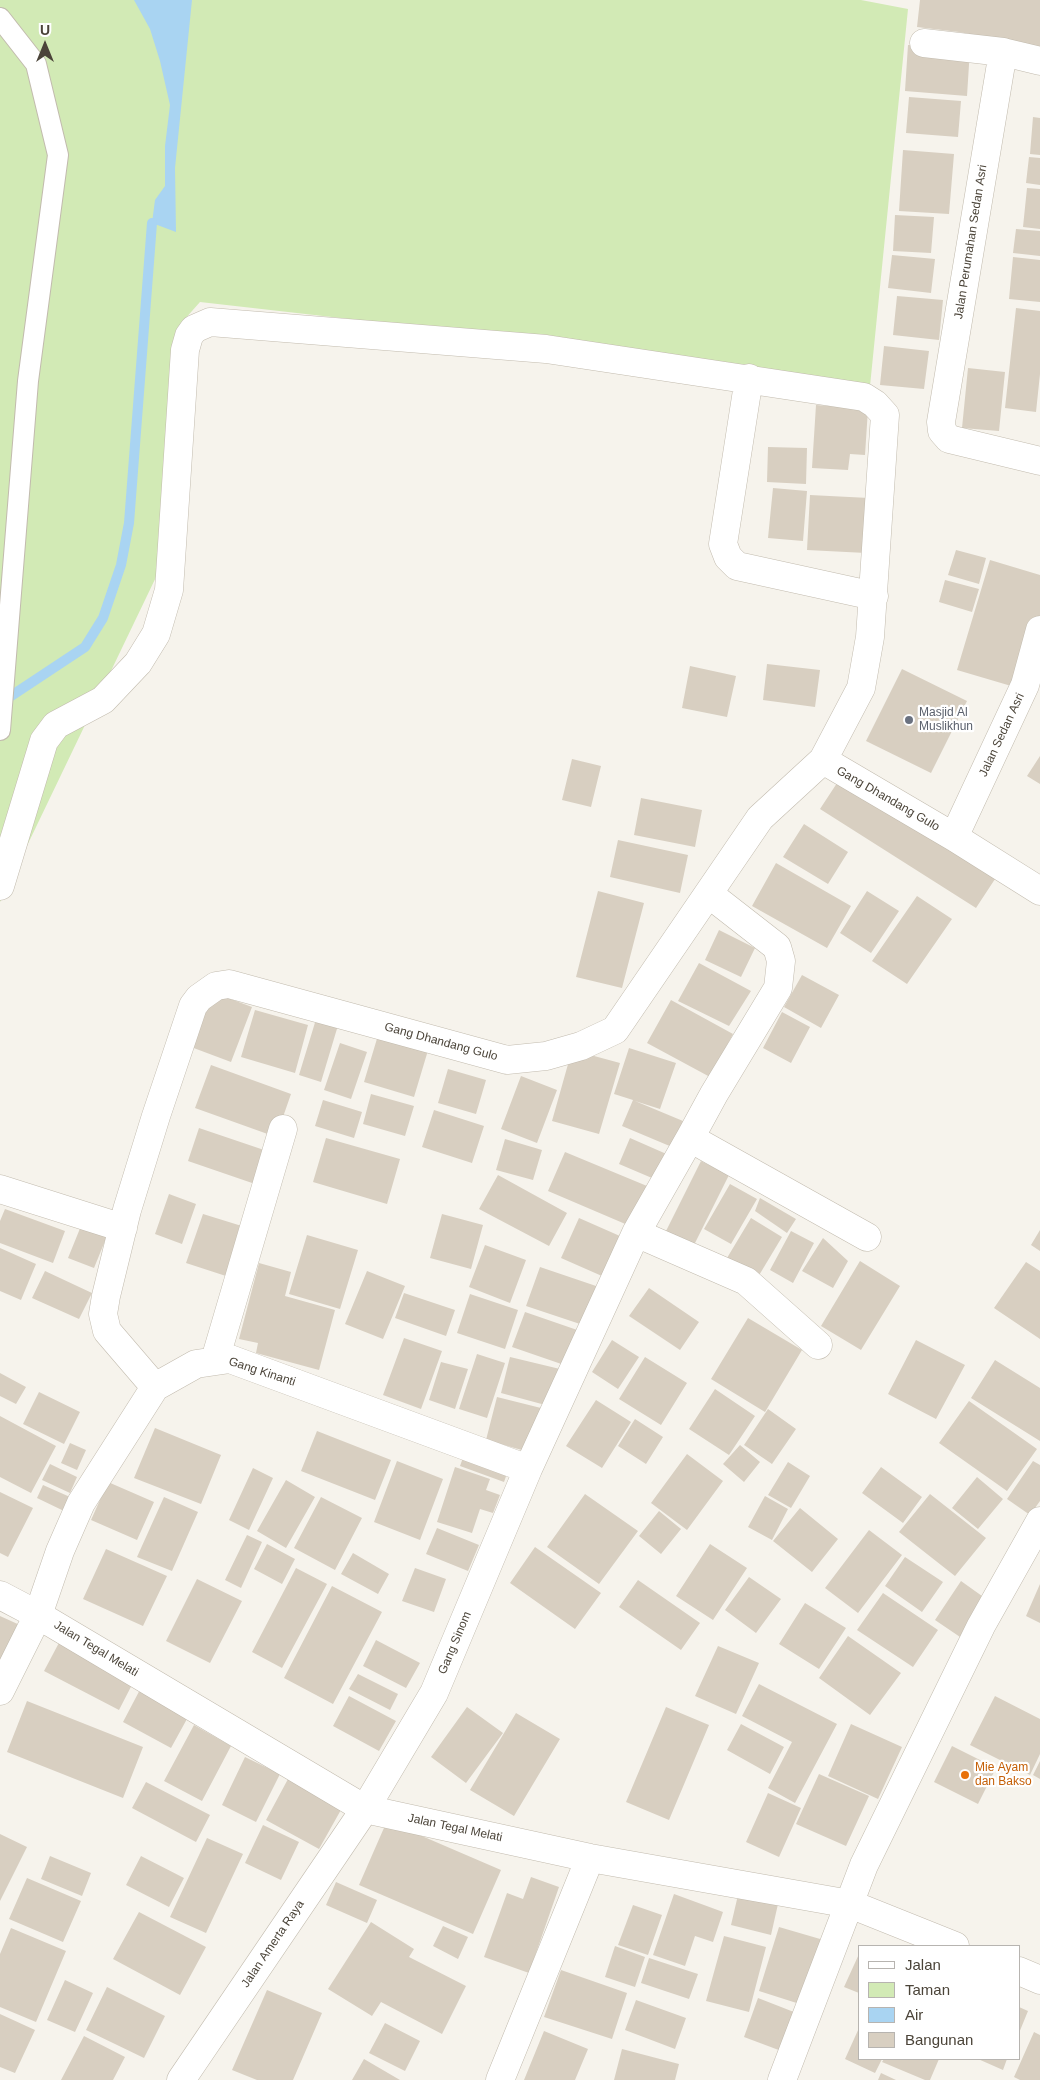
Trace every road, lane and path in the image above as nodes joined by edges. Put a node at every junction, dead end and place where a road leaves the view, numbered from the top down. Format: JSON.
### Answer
{"nodes":[{"id":1,"x":0,"y":18,"type":"edge"},
{"id":2,"x":924,"y":43,"type":"dead end"},
{"id":3,"x":1003,"y":52,"type":"junction"},
{"id":4,"x":1040,"y":61,"type":"edge"},
{"id":5,"x":748,"y":378,"type":"junction"},
{"id":6,"x":1040,"y":461,"type":"edge"},
{"id":7,"x":874,"y":596,"type":"junction"},
{"id":8,"x":1040,"y":630,"type":"edge"},
{"id":9,"x":0,"y":730,"type":"edge"},
{"id":10,"x":823,"y":760,"type":"junction"},
{"id":11,"x":954,"y":838,"type":"junction"},
{"id":12,"x":0,"y":886,"type":"edge"},
{"id":13,"x":1040,"y":891,"type":"edge"},
{"id":14,"x":709,"y":894,"type":"junction"},
{"id":15,"x":283,"y":1129,"type":"dead end"},
{"id":16,"x":690,"y":1138,"type":"junction"},
{"id":17,"x":0,"y":1189,"type":"edge"},
{"id":18,"x":123,"y":1228,"type":"junction"},
{"id":19,"x":636,"y":1233,"type":"junction"},
{"id":20,"x":868,"y":1237,"type":"dead end"},
{"id":21,"x":818,"y":1345,"type":"dead end"},
{"id":22,"x":215,"y":1360,"type":"junction"},
{"id":23,"x":155,"y":1388,"type":"junction"},
{"id":24,"x":528,"y":1469,"type":"junction"},
{"id":25,"x":1040,"y":1521,"type":"edge"},
{"id":26,"x":0,"y":1595,"type":"edge"},
{"id":27,"x":38,"y":1615,"type":"junction"},
{"id":28,"x":0,"y":1691,"type":"edge"},
{"id":29,"x":366,"y":1809,"type":"junction"},
{"id":30,"x":590,"y":1858,"type":"junction"},
{"id":31,"x":850,"y":1904,"type":"junction"},
{"id":32,"x":953,"y":1945,"type":"edge"},
{"id":33,"x":1020,"y":1971,"type":"edge"},
{"id":34,"x":1040,"y":1980,"type":"edge"},
{"id":35,"x":181,"y":2080,"type":"edge"},
{"id":36,"x":500,"y":2080,"type":"edge"},
{"id":37,"x":782,"y":2080,"type":"edge"}],
"edges":[{"from":1,"to":9,"type":"lane"},
{"from":2,"to":3,"type":"street"},
{"from":3,"to":4,"type":"street"},
{"from":3,"to":6,"type":"street","name":"Jalan Perumahan Sedan Asri"},
{"from":5,"to":7,"type":"street"},
{"from":5,"to":7,"type":"street"},
{"from":5,"to":12,"type":"street"},
{"from":7,"to":10,"type":"street"},
{"from":8,"to":11,"type":"street","name":"Jalan Sedan Asri"},
{"from":10,"to":11,"type":"street","name":"Gang Dhandang Gulo"},
{"from":10,"to":14,"type":"street","name":"Gang Dhandang Gulo"},
{"from":11,"to":13,"type":"street","name":"Gang Dhandang Gulo"},
{"from":14,"to":16,"type":"street","name":"Gang Sinom"},
{"from":14,"to":18,"type":"street","name":"Gang Dhandang Gulo"},
{"from":15,"to":22,"type":"street"},
{"from":16,"to":19,"type":"street","name":"Gang Sinom"},
{"from":16,"to":20,"type":"street"},
{"from":17,"to":18,"type":"street"},
{"from":18,"to":23,"type":"street","name":"Gang Dhandang Gulo"},
{"from":19,"to":21,"type":"street"},
{"from":19,"to":24,"type":"street","name":"Gang Sinom"},
{"from":22,"to":23,"type":"street","name":"Gang Kinanti"},
{"from":22,"to":24,"type":"street","name":"Gang Kinanti"},
{"from":23,"to":27,"type":"street","name":"Gang Kinanti"},
{"from":24,"to":29,"type":"street","name":"Gang Sinom"},
{"from":25,"to":31,"type":"street"},
{"from":26,"to":27,"type":"street","name":"Jalan Tegal Melati"},
{"from":27,"to":28,"type":"street","name":"Gang Kinanti"},
{"from":27,"to":29,"type":"street","name":"Jalan Tegal Melati"},
{"from":29,"to":30,"type":"street","name":"Jalan Tegal Melati"},
{"from":29,"to":35,"type":"street","name":"Jalan Amerta Raya"},
{"from":30,"to":31,"type":"street","name":"Jalan Tegal Melati"},
{"from":30,"to":36,"type":"street"},
{"from":31,"to":32,"type":"street","name":"Jalan Tegal Melati"},
{"from":31,"to":37,"type":"street"},
{"from":33,"to":34,"type":"street"}]}
